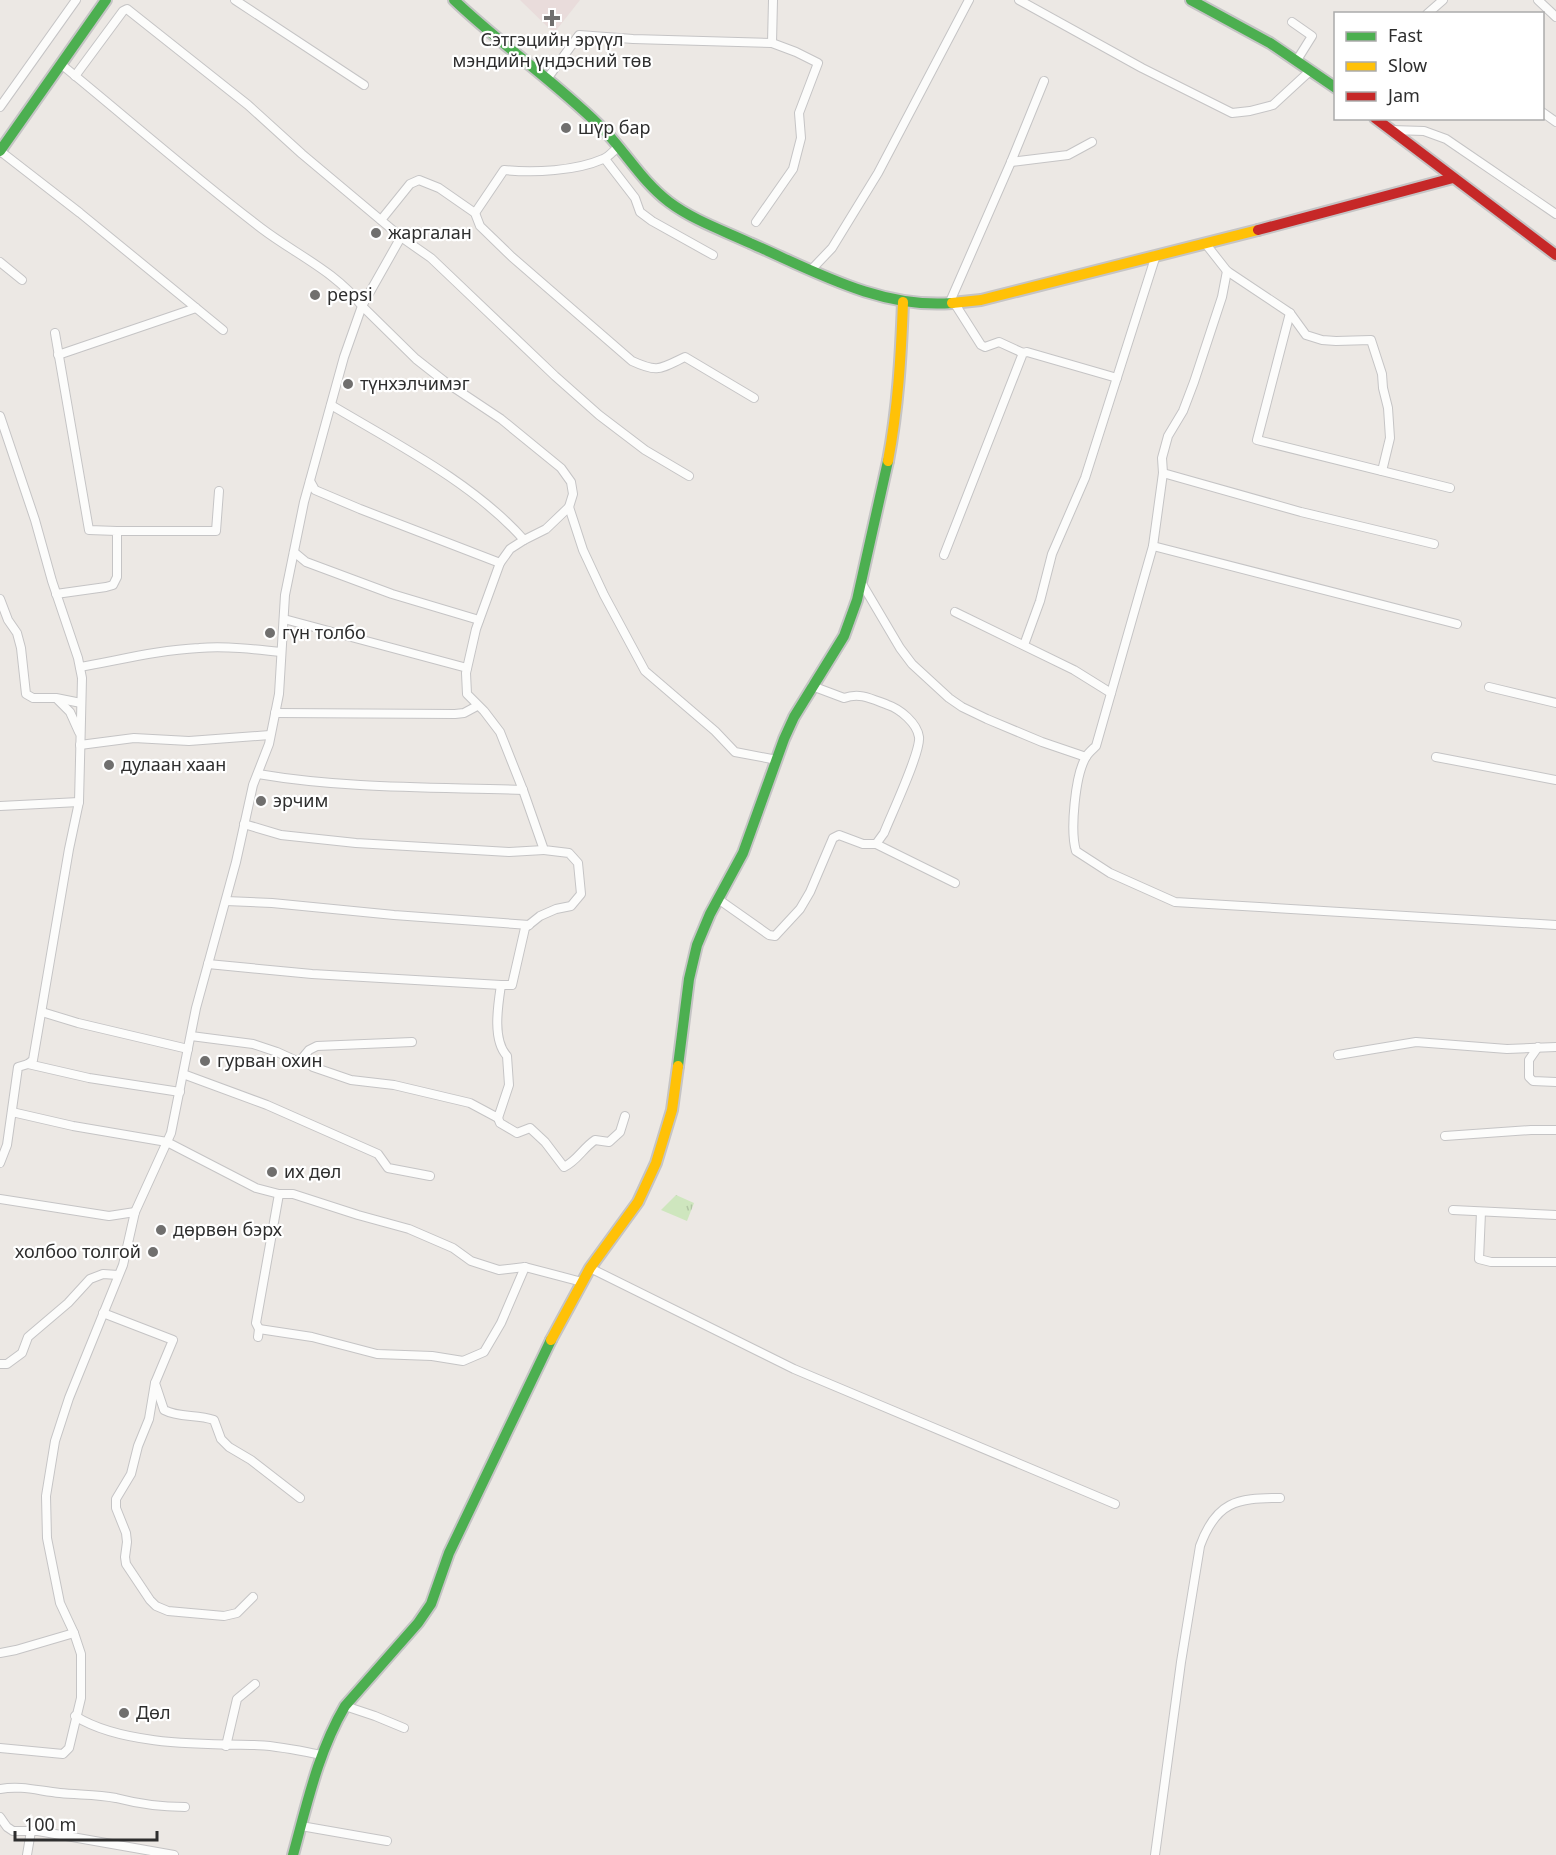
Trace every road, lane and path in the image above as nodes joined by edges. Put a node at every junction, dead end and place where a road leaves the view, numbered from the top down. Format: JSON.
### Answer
{"nodes":[{"id":1,"x":76,"y":0,"type":"edge"},
{"id":2,"x":235,"y":0,"type":"edge"},
{"id":3,"x":454,"y":0,"type":"edge"},
{"id":4,"x":772,"y":0,"type":"edge"},
{"id":5,"x":969,"y":0,"type":"edge"},
{"id":6,"x":1020,"y":0,"type":"edge"},
{"id":7,"x":1191,"y":0,"type":"edge"},
{"id":8,"x":1443,"y":0,"type":"edge"},
{"id":9,"x":1538,"y":0,"type":"edge"},
{"id":10,"x":101,"y":2,"type":"edge"},
{"id":11,"x":1429,"y":12,"type":"edge"},
{"id":12,"x":1556,"y":17,"type":"edge"},
{"id":13,"x":1292,"y":22,"type":"dead end"},
{"id":14,"x":772,"y":43,"type":"junction"},
{"id":15,"x":1297,"y":60,"type":"junction"},
{"id":16,"x":62,"y":65,"type":"junction"},
{"id":17,"x":1311,"y":70,"type":"junction"},
{"id":18,"x":75,"y":76,"type":"junction"},
{"id":19,"x":547,"y":79,"type":"junction"},
{"id":20,"x":1044,"y":81,"type":"dead end"},
{"id":21,"x":364,"y":85,"type":"dead end"},
{"id":22,"x":1334,"y":87,"type":"edge"},
{"id":23,"x":0,"y":107,"type":"edge"},
{"id":24,"x":1378,"y":120,"type":"edge"},
{"id":25,"x":1390,"y":130,"type":"junction"},
{"id":26,"x":1092,"y":142,"type":"dead end"},
{"id":27,"x":618,"y":147,"type":"junction"},
{"id":28,"x":0,"y":151,"type":"edge"},
{"id":29,"x":605,"y":159,"type":"junction"},
{"id":30,"x":1011,"y":162,"type":"junction"},
{"id":31,"x":1453,"y":178,"type":"junction"},
{"id":32,"x":475,"y":213,"type":"junction"},
{"id":33,"x":1556,"y":214,"type":"edge"},
{"id":34,"x":381,"y":220,"type":"junction"},
{"id":35,"x":756,"y":222,"type":"dead end"},
{"id":36,"x":400,"y":237,"type":"junction"},
{"id":37,"x":1205,"y":243,"type":"junction"},
{"id":38,"x":713,"y":255,"type":"dead end"},
{"id":39,"x":1156,"y":255,"type":"junction"},
{"id":40,"x":1556,"y":255,"type":"edge"},
{"id":41,"x":0,"y":262,"type":"edge"},
{"id":42,"x":811,"y":270,"type":"junction"},
{"id":43,"x":1227,"y":271,"type":"junction"},
{"id":44,"x":22,"y":280,"type":"dead end"},
{"id":45,"x":903,"y":302,"type":"junction"},
{"id":46,"x":952,"y":304,"type":"junction"},
{"id":47,"x":362,"y":306,"type":"junction"},
{"id":48,"x":195,"y":308,"type":"junction"},
{"id":49,"x":1290,"y":313,"type":"junction"},
{"id":50,"x":223,"y":330,"type":"dead end"},
{"id":51,"x":55,"y":333,"type":"dead end"},
{"id":52,"x":1023,"y":353,"type":"junction"},
{"id":53,"x":58,"y":355,"type":"junction"},
{"id":54,"x":1117,"y":378,"type":"junction"},
{"id":55,"x":754,"y":398,"type":"dead end"},
{"id":56,"x":331,"y":405,"type":"junction"},
{"id":57,"x":0,"y":416,"type":"edge"},
{"id":58,"x":1382,"y":471,"type":"junction"},
{"id":59,"x":1163,"y":473,"type":"junction"},
{"id":60,"x":689,"y":477,"type":"dead end"},
{"id":61,"x":310,"y":481,"type":"junction"},
{"id":62,"x":1450,"y":488,"type":"dead end"},
{"id":63,"x":219,"y":491,"type":"dead end"},
{"id":64,"x":569,"y":507,"type":"junction"},
{"id":65,"x":117,"y":531,"type":"junction"},
{"id":66,"x":524,"y":540,"type":"junction"},
{"id":67,"x":1434,"y":544,"type":"dead end"},
{"id":68,"x":1153,"y":546,"type":"junction"},
{"id":69,"x":294,"y":552,"type":"junction"},
{"id":70,"x":944,"y":555,"type":"dead end"},
{"id":71,"x":500,"y":562,"type":"junction"},
{"id":72,"x":861,"y":582,"type":"junction"},
{"id":73,"x":56,"y":594,"type":"junction"},
{"id":74,"x":0,"y":599,"type":"edge"},
{"id":75,"x":955,"y":612,"type":"dead end"},
{"id":76,"x":284,"y":619,"type":"junction"},
{"id":77,"x":479,"y":620,"type":"junction"},
{"id":78,"x":1456,"y":624,"type":"dead end"},
{"id":79,"x":1024,"y":645,"type":"junction"},
{"id":80,"x":281,"y":652,"type":"junction"},
{"id":81,"x":80,"y":667,"type":"junction"},
{"id":82,"x":467,"y":668,"type":"junction"},
{"id":83,"x":812,"y":687,"type":"junction"},
{"id":84,"x":1488,"y":687,"type":"dead end"},
{"id":85,"x":1111,"y":693,"type":"junction"},
{"id":86,"x":56,"y":698,"type":"junction"},
{"id":87,"x":81,"y":703,"type":"junction"},
{"id":88,"x":1556,"y":703,"type":"edge"},
{"id":89,"x":477,"y":706,"type":"junction"},
{"id":90,"x":275,"y":713,"type":"junction"},
{"id":91,"x":80,"y":733,"type":"junction"},
{"id":92,"x":270,"y":735,"type":"junction"},
{"id":93,"x":80,"y":745,"type":"junction"},
{"id":94,"x":1086,"y":757,"type":"junction"},
{"id":95,"x":1436,"y":757,"type":"dead end"},
{"id":96,"x":777,"y":760,"type":"junction"},
{"id":97,"x":258,"y":774,"type":"junction"},
{"id":98,"x":1556,"y":780,"type":"edge"},
{"id":99,"x":524,"y":790,"type":"junction"},
{"id":100,"x":79,"y":802,"type":"junction"},
{"id":101,"x":0,"y":806,"type":"edge"},
{"id":102,"x":244,"y":824,"type":"junction"},
{"id":103,"x":876,"y":844,"type":"junction"},
{"id":104,"x":544,"y":850,"type":"junction"},
{"id":105,"x":955,"y":883,"type":"dead end"},
{"id":106,"x":718,"y":899,"type":"junction"},
{"id":107,"x":226,"y":901,"type":"junction"},
{"id":108,"x":529,"y":925,"type":"junction"},
{"id":109,"x":1556,"y":925,"type":"edge"},
{"id":110,"x":208,"y":964,"type":"junction"},
{"id":111,"x":501,"y":985,"type":"junction"},
{"id":112,"x":42,"y":1012,"type":"junction"},
{"id":113,"x":191,"y":1036,"type":"junction"},
{"id":114,"x":412,"y":1042,"type":"dead end"},
{"id":115,"x":1538,"y":1047,"type":"junction"},
{"id":116,"x":1556,"y":1047,"type":"edge"},
{"id":117,"x":188,"y":1049,"type":"junction"},
{"id":118,"x":1338,"y":1055,"type":"dead end"},
{"id":119,"x":298,"y":1062,"type":"junction"},
{"id":120,"x":28,"y":1064,"type":"junction"},
{"id":121,"x":183,"y":1074,"type":"junction"},
{"id":122,"x":1556,"y":1082,"type":"edge"},
{"id":123,"x":180,"y":1092,"type":"junction"},
{"id":124,"x":12,"y":1112,"type":"junction"},
{"id":125,"x":625,"y":1116,"type":"dead end"},
{"id":126,"x":498,"y":1118,"type":"junction"},
{"id":127,"x":1556,"y":1130,"type":"edge"},
{"id":128,"x":1444,"y":1136,"type":"dead end"},
{"id":129,"x":167,"y":1142,"type":"junction"},
{"id":130,"x":0,"y":1163,"type":"edge"},
{"id":131,"x":430,"y":1176,"type":"dead end"},
{"id":132,"x":279,"y":1194,"type":"junction"},
{"id":133,"x":0,"y":1199,"type":"edge"},
{"id":134,"x":1453,"y":1210,"type":"dead end"},
{"id":135,"x":135,"y":1212,"type":"junction"},
{"id":136,"x":1481,"y":1212,"type":"junction"},
{"id":137,"x":1556,"y":1215,"type":"edge"},
{"id":138,"x":1556,"y":1262,"type":"edge"},
{"id":139,"x":525,"y":1267,"type":"junction"},
{"id":140,"x":590,"y":1268,"type":"junction"},
{"id":141,"x":118,"y":1275,"type":"junction"},
{"id":142,"x":582,"y":1282,"type":"junction"},
{"id":143,"x":103,"y":1313,"type":"junction"},
{"id":144,"x":0,"y":1364,"type":"edge"},
{"id":145,"x":155,"y":1383,"type":"junction"},
{"id":146,"x":300,"y":1498,"type":"dead end"},
{"id":147,"x":1280,"y":1498,"type":"dead end"},
{"id":148,"x":1115,"y":1504,"type":"dead end"},
{"id":149,"x":253,"y":1598,"type":"dead end"},
{"id":150,"x":74,"y":1633,"type":"junction"},
{"id":151,"x":0,"y":1653,"type":"edge"},
{"id":152,"x":255,"y":1684,"type":"dead end"},
{"id":153,"x":345,"y":1706,"type":"junction"},
{"id":154,"x":75,"y":1716,"type":"junction"},
{"id":155,"x":404,"y":1728,"type":"dead end"},
{"id":156,"x":226,"y":1746,"type":"junction"},
{"id":157,"x":0,"y":1748,"type":"edge"},
{"id":158,"x":322,"y":1755,"type":"junction"},
{"id":159,"x":0,"y":1790,"type":"edge"},
{"id":160,"x":185,"y":1807,"type":"dead end"},
{"id":161,"x":0,"y":1817,"type":"edge"},
{"id":162,"x":301,"y":1826,"type":"junction"},
{"id":163,"x":31,"y":1831,"type":"junction"},
{"id":164,"x":387,"y":1841,"type":"dead end"},
{"id":165,"x":27,"y":1855,"type":"edge"},
{"id":166,"x":174,"y":1855,"type":"edge"},
{"id":167,"x":293,"y":1855,"type":"edge"},
{"id":168,"x":1155,"y":1855,"type":"edge"}],
"edges":[{"from":1,"to":23,"type":"street"},
{"from":2,"to":21,"type":"street"},
{"from":3,"to":19,"type":"street"},
{"from":4,"to":14,"type":"street"},
{"from":5,"to":42,"type":"street"},
{"from":6,"to":17,"type":"street"},
{"from":7,"to":15,"type":"street"},
{"from":8,"to":11,"type":"street"},
{"from":9,"to":12,"type":"street"},
{"from":10,"to":16,"type":"street"},
{"from":13,"to":15,"type":"street"},
{"from":14,"to":19,"type":"street"},
{"from":14,"to":35,"type":"street"},
{"from":15,"to":17,"type":"street"},
{"from":16,"to":18,"type":"street"},
{"from":16,"to":28,"type":"street"},
{"from":17,"to":22,"type":"street"},
{"from":18,"to":34,"type":"street"},
{"from":18,"to":47,"type":"street"},
{"from":19,"to":27,"type":"street"},
{"from":20,"to":30,"type":"street"},
{"from":24,"to":25,"type":"street"},
{"from":25,"to":31,"type":"street"},
{"from":25,"to":33,"type":"street"},
{"from":26,"to":30,"type":"street"},
{"from":27,"to":29,"type":"street"},
{"from":27,"to":42,"type":"street"},
{"from":28,"to":48,"type":"street"},
{"from":29,"to":32,"type":"street"},
{"from":29,"to":38,"type":"street"},
{"from":30,"to":46,"type":"street"},
{"from":31,"to":37,"type":"street"},
{"from":31,"to":40,"type":"street"},
{"from":32,"to":34,"type":"street"},
{"from":32,"to":55,"type":"street"},
{"from":34,"to":36,"type":"street"},
{"from":36,"to":47,"type":"street"},
{"from":36,"to":60,"type":"street"},
{"from":37,"to":39,"type":"street"},
{"from":37,"to":43,"type":"street"},
{"from":39,"to":46,"type":"street"},
{"from":39,"to":54,"type":"street"},
{"from":41,"to":44,"type":"street"},
{"from":42,"to":45,"type":"street"},
{"from":43,"to":49,"type":"street"},
{"from":43,"to":59,"type":"street"},
{"from":45,"to":46,"type":"street"},
{"from":45,"to":72,"type":"street"},
{"from":46,"to":52,"type":"street"},
{"from":47,"to":56,"type":"street"},
{"from":47,"to":64,"type":"street"},
{"from":48,"to":50,"type":"street"},
{"from":48,"to":53,"type":"street"},
{"from":49,"to":58,"type":"street"},
{"from":49,"to":58,"type":"street"},
{"from":51,"to":53,"type":"street"},
{"from":52,"to":54,"type":"street"},
{"from":52,"to":70,"type":"street"},
{"from":53,"to":65,"type":"street"},
{"from":54,"to":79,"type":"street"},
{"from":56,"to":61,"type":"street"},
{"from":56,"to":66,"type":"street"},
{"from":57,"to":73,"type":"street"},
{"from":58,"to":62,"type":"street"},
{"from":59,"to":67,"type":"street"},
{"from":59,"to":68,"type":"street"},
{"from":61,"to":69,"type":"street"},
{"from":61,"to":71,"type":"street"},
{"from":63,"to":65,"type":"street"},
{"from":64,"to":66,"type":"street"},
{"from":64,"to":96,"type":"street"},
{"from":65,"to":73,"type":"street"},
{"from":66,"to":71,"type":"street"},
{"from":68,"to":78,"type":"street"},
{"from":68,"to":85,"type":"street"},
{"from":69,"to":76,"type":"street"},
{"from":69,"to":77,"type":"street"},
{"from":71,"to":77,"type":"street"},
{"from":72,"to":83,"type":"street"},
{"from":72,"to":94,"type":"street"},
{"from":73,"to":81,"type":"street"},
{"from":74,"to":86,"type":"street"},
{"from":75,"to":79,"type":"street"},
{"from":76,"to":80,"type":"street"},
{"from":76,"to":82,"type":"street"},
{"from":77,"to":82,"type":"street"},
{"from":79,"to":85,"type":"street"},
{"from":80,"to":81,"type":"street"},
{"from":80,"to":90,"type":"street"},
{"from":81,"to":87,"type":"street"},
{"from":82,"to":89,"type":"street"},
{"from":83,"to":96,"type":"street"},
{"from":83,"to":103,"type":"street"},
{"from":84,"to":88,"type":"street"},
{"from":85,"to":94,"type":"street"},
{"from":86,"to":87,"type":"street"},
{"from":86,"to":91,"type":"street"},
{"from":87,"to":91,"type":"street"},
{"from":89,"to":90,"type":"street"},
{"from":89,"to":99,"type":"street"},
{"from":90,"to":92,"type":"street"},
{"from":91,"to":93,"type":"street"},
{"from":92,"to":93,"type":"street"},
{"from":92,"to":97,"type":"street"},
{"from":93,"to":100,"type":"street"},
{"from":94,"to":109,"type":"street"},
{"from":95,"to":98,"type":"street"},
{"from":96,"to":106,"type":"street"},
{"from":97,"to":99,"type":"street"},
{"from":97,"to":102,"type":"street"},
{"from":99,"to":104,"type":"street"},
{"from":100,"to":101,"type":"street"},
{"from":100,"to":112,"type":"street"},
{"from":102,"to":104,"type":"street"},
{"from":102,"to":107,"type":"street"},
{"from":103,"to":105,"type":"street"},
{"from":103,"to":106,"type":"street"},
{"from":104,"to":108,"type":"street"},
{"from":106,"to":140,"type":"street"},
{"from":107,"to":108,"type":"street"},
{"from":107,"to":110,"type":"street"},
{"from":108,"to":111,"type":"street"},
{"from":110,"to":111,"type":"street"},
{"from":110,"to":113,"type":"street"},
{"from":111,"to":126,"type":"street"},
{"from":112,"to":117,"type":"street"},
{"from":112,"to":120,"type":"street"},
{"from":113,"to":117,"type":"street"},
{"from":113,"to":119,"type":"street"},
{"from":114,"to":119,"type":"street"},
{"from":115,"to":116,"type":"street"},
{"from":115,"to":118,"type":"street"},
{"from":115,"to":122,"type":"street"},
{"from":117,"to":121,"type":"street"},
{"from":119,"to":126,"type":"street"},
{"from":120,"to":123,"type":"street"},
{"from":120,"to":124,"type":"street"},
{"from":121,"to":123,"type":"street"},
{"from":121,"to":131,"type":"street"},
{"from":123,"to":129,"type":"street"},
{"from":124,"to":129,"type":"street"},
{"from":124,"to":130,"type":"street"},
{"from":125,"to":126,"type":"street"},
{"from":127,"to":128,"type":"street"},
{"from":129,"to":132,"type":"street"},
{"from":129,"to":135,"type":"street"},
{"from":132,"to":139,"type":"street"},
{"from":132,"to":139,"type":"street"},
{"from":133,"to":135,"type":"street"},
{"from":134,"to":136,"type":"street"},
{"from":135,"to":141,"type":"street"},
{"from":136,"to":137,"type":"street"},
{"from":136,"to":138,"type":"street"},
{"from":139,"to":142,"type":"street"},
{"from":140,"to":142,"type":"street"},
{"from":140,"to":148,"type":"street"},
{"from":141,"to":143,"type":"street"},
{"from":141,"to":144,"type":"street"},
{"from":142,"to":153,"type":"street"},
{"from":143,"to":145,"type":"street"},
{"from":143,"to":150,"type":"street"},
{"from":145,"to":146,"type":"street"},
{"from":145,"to":149,"type":"street"},
{"from":147,"to":168,"type":"street"},
{"from":150,"to":151,"type":"street"},
{"from":150,"to":154,"type":"street"},
{"from":152,"to":156,"type":"street"},
{"from":153,"to":155,"type":"street"},
{"from":153,"to":158,"type":"street"},
{"from":154,"to":156,"type":"street"},
{"from":154,"to":157,"type":"street"},
{"from":156,"to":158,"type":"street"},
{"from":158,"to":162,"type":"street"},
{"from":159,"to":160,"type":"street"},
{"from":161,"to":163,"type":"street"},
{"from":162,"to":164,"type":"street"},
{"from":162,"to":167,"type":"street"},
{"from":163,"to":165,"type":"street"},
{"from":163,"to":166,"type":"street"}]}
